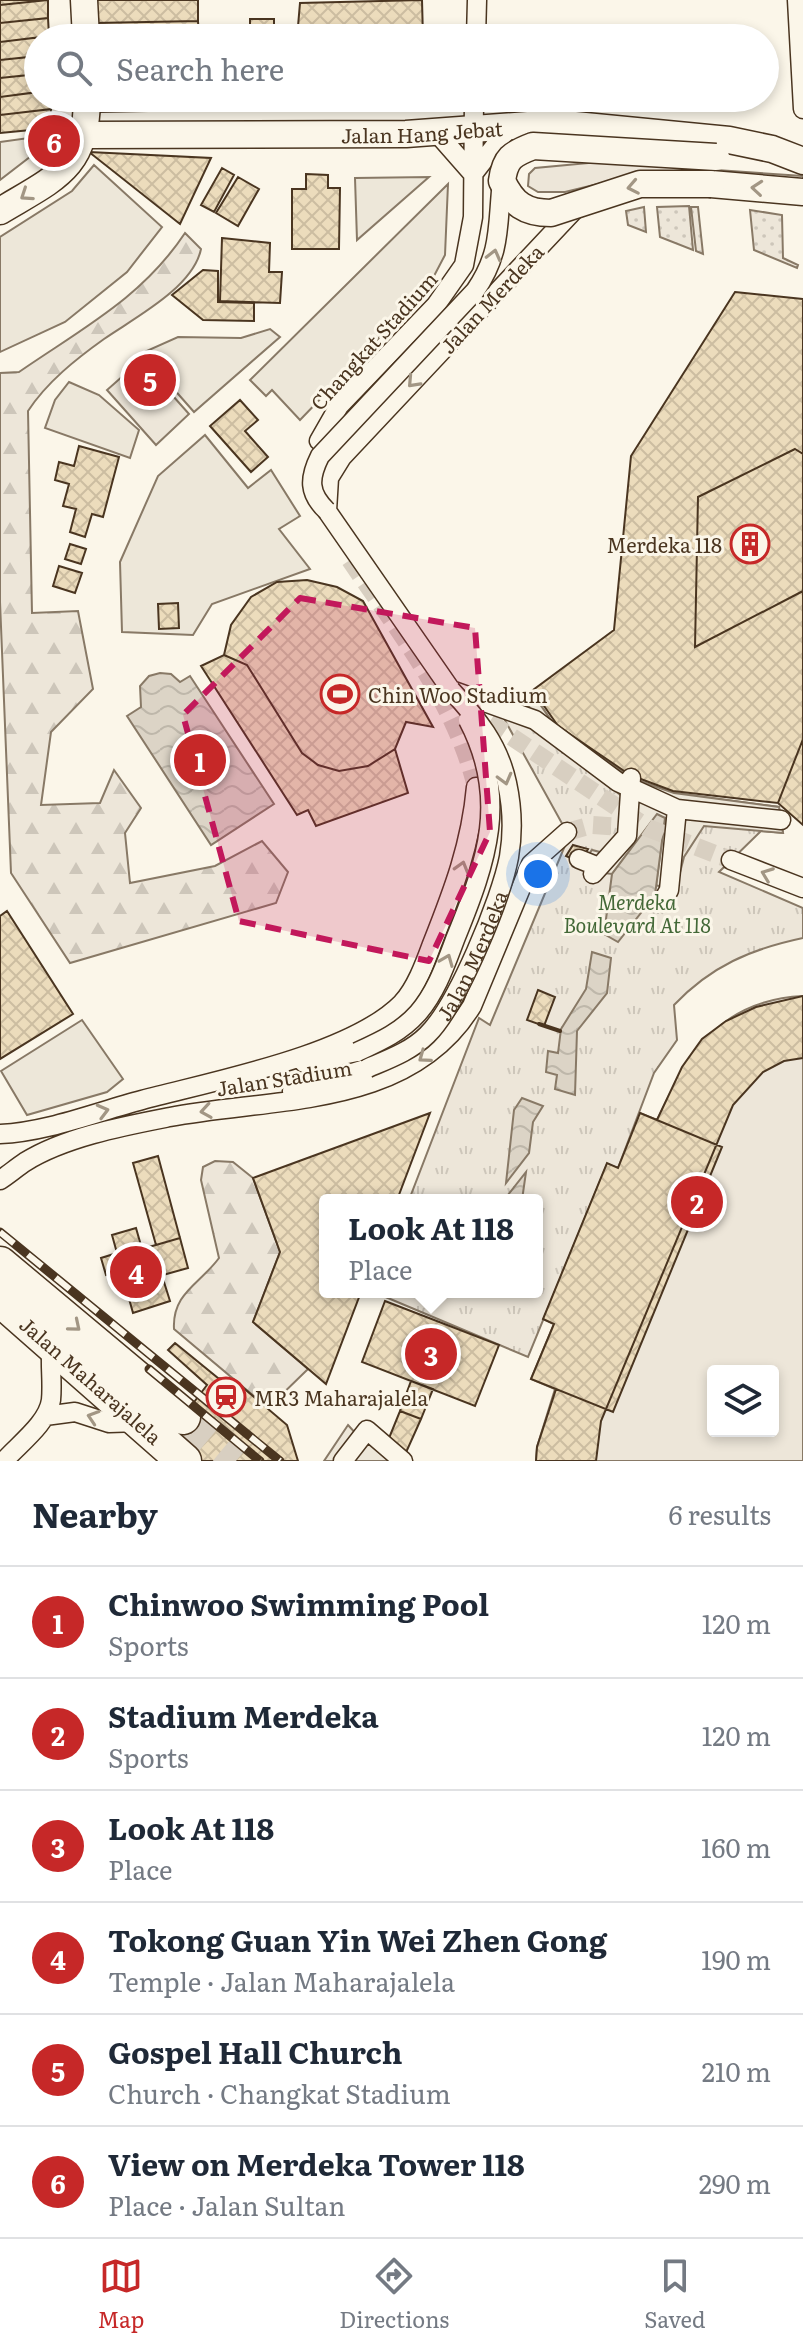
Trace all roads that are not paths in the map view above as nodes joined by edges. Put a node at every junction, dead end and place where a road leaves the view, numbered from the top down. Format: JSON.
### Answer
{"nodes":[{"id":1,"x":84,"y":0,"type":"edge"},
{"id":2,"x":477,"y":0,"type":"edge"},
{"id":3,"x":797,"y":0,"type":"edge"},
{"id":4,"x":85,"y":24,"type":"edge"},
{"id":5,"x":476,"y":24,"type":"edge"},
{"id":6,"x":803,"y":109,"type":"edge"},
{"id":7,"x":87,"y":112,"type":"edge"},
{"id":8,"x":473,"y":112,"type":"edge"},
{"id":9,"x":511,"y":125,"type":"junction"},
{"id":10,"x":472,"y":127,"type":"junction"},
{"id":11,"x":437,"y":133,"type":"junction"},
{"id":12,"x":86,"y":135,"type":"junction"},
{"id":13,"x":803,"y":162,"type":"edge"},
{"id":14,"x":473,"y":174,"type":"junction"},
{"id":15,"x":502,"y":181,"type":"junction"},
{"id":16,"x":803,"y":192,"type":"edge"},
{"id":17,"x":581,"y":202,"type":"junction"},
{"id":18,"x":0,"y":211,"type":"edge"},
{"id":19,"x":319,"y":441,"type":"dead end"},
{"id":20,"x":327,"y":511,"type":"junction"},
{"id":21,"x":451,"y":690,"type":"junction"},
{"id":22,"x":632,"y":782,"type":"junction"},
{"id":23,"x":476,"y":787,"type":"tunnel mouth"},
{"id":24,"x":677,"y":809,"type":"junction"},
{"id":25,"x":781,"y":820,"type":"dead end"},
{"id":26,"x":567,"y":832,"type":"tunnel mouth"},
{"id":27,"x":579,"y":859,"type":"dead end"},
{"id":28,"x":731,"y":860,"type":"tunnel mouth"},
{"id":29,"x":803,"y":888,"type":"edge"},
{"id":30,"x":665,"y":897,"type":"dead end"},
{"id":31,"x":239,"y":1076,"type":"junction"},
{"id":32,"x":243,"y":1105,"type":"junction"},
{"id":33,"x":57,"y":1123,"type":"junction"},
{"id":34,"x":0,"y":1134,"type":"edge"},
{"id":35,"x":0,"y":1145,"type":"edge"},
{"id":36,"x":22,"y":1164,"type":"junction"},
{"id":37,"x":0,"y":1180,"type":"edge"},
{"id":38,"x":0,"y":1197,"type":"edge"},
{"id":39,"x":4,"y":1272,"type":"edge"},
{"id":40,"x":52,"y":1341,"type":"junction"},
{"id":41,"x":45,"y":1416,"type":"junction"},
{"id":42,"x":183,"y":1417,"type":"tunnel mouth"},
{"id":43,"x":142,"y":1422,"type":"junction"},
{"id":44,"x":4,"y":1461,"type":"edge"},
{"id":45,"x":184,"y":1461,"type":"edge"},
{"id":46,"x":343,"y":1461,"type":"edge"},
{"id":47,"x":403,"y":1461,"type":"edge"}],
"edges":[{"from":1,"to":4,"type":"street"},
{"from":2,"to":5,"type":"street"},
{"from":3,"to":6,"type":"street"},
{"from":7,"to":12,"type":"street"},
{"from":8,"to":10,"type":"street","name":"Changkat Stadium"},
{"from":9,"to":10,"type":"street","name":"Jalan Hang Jebat"},
{"from":9,"to":13,"type":"street","name":"Jalan Hang Jebat"},
{"from":9,"to":14,"type":"street"},
{"from":10,"to":11,"type":"street","name":"Jalan Hang Jebat"},
{"from":10,"to":14,"type":"street","name":"Changkat Stadium"},
{"from":11,"to":12,"type":"street","name":"Jalan Hang Jebat"},
{"from":11,"to":14,"type":"street"},
{"from":12,"to":18,"type":"street","one_way":true},
{"from":13,"to":15,"type":"street","name":"Jalan Merdeka","bridge":true},
{"from":14,"to":19,"type":"street","name":"Changkat Stadium"},
{"from":15,"to":17,"type":"street","name":"Jalan Merdeka","bridge":true},
{"from":20,"to":15,"type":"street","name":"Jalan Merdeka","one_way":true,"bridge":true},
{"from":16,"to":17,"type":"street","name":"Jalan Merdeka","one_way":true,"bridge":true},
{"from":17,"to":20,"type":"street","name":"Jalan Merdeka","one_way":true,"bridge":true},
{"from":20,"to":21,"type":"street","name":"Jalan Merdeka"},
{"from":21,"to":22,"type":"street"},
{"from":31,"to":21,"type":"street","name":"Jalan Merdeka","one_way":true,"bridge":true},
{"from":21,"to":32,"type":"street","name":"Jalan Merdeka","one_way":true,"bridge":true},
{"from":22,"to":24,"type":"street"},
{"from":22,"to":27,"type":"street"},
{"from":31,"to":23,"type":"street","name":"Jalan Stadium","one_way":true},
{"from":24,"to":25,"type":"street"},
{"from":24,"to":30,"type":"street"},
{"from":26,"to":32,"type":"street","name":"Jalan Stadium","one_way":true},
{"from":29,"to":28,"type":"street","one_way":true},
{"from":33,"to":31,"type":"street","name":"Jalan Stadium","one_way":true},
{"from":32,"to":36,"type":"street","name":"Jalan Stadium","one_way":true},
{"from":33,"to":34,"type":"street","name":"Jalan Stadium"},
{"from":33,"to":35,"type":"street","name":"Jalan Stadium"},
{"from":36,"to":37,"type":"street","name":"Jalan Stadium"},
{"from":36,"to":38,"type":"street"},
{"from":39,"to":40,"type":"highway","name":"Jalan Maharajalela"},
{"from":39,"to":42,"type":"highway","name":"Jalan Maharajalela","one_way":true},
{"from":40,"to":41,"type":"street"},
{"from":40,"to":43,"type":"highway","name":"Jalan Maharajalela"},
{"from":43,"to":41,"type":"street","one_way":true},
{"from":41,"to":44,"type":"street"},
{"from":43,"to":45,"type":"highway","name":"Jalan Maharajalela"},
{"from":46,"to":47,"type":"street"}]}
